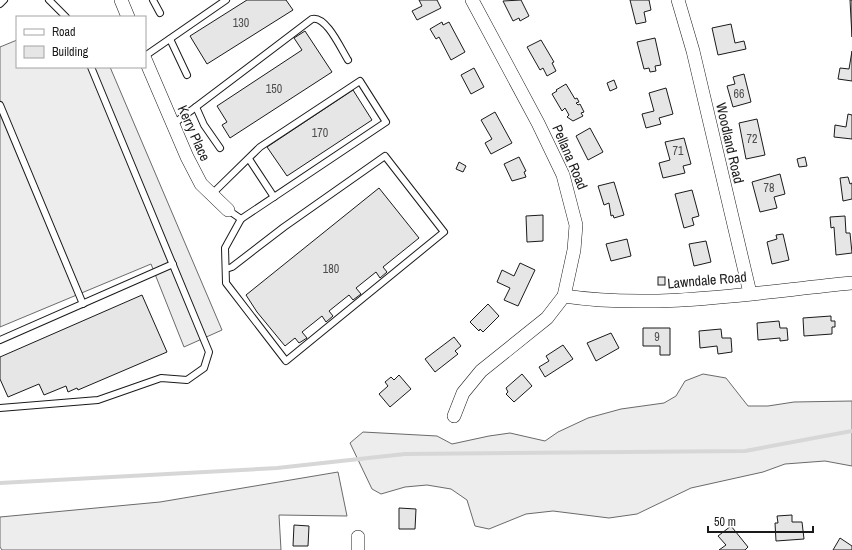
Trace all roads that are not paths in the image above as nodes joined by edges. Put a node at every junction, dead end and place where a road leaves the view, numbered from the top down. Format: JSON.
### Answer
{"nodes":[{"id":1,"x":4,"y":0,"type":"edge"},
{"id":2,"x":49,"y":0,"type":"edge"},
{"id":3,"x":121,"y":0,"type":"edge"},
{"id":4,"x":154,"y":0,"type":"edge"},
{"id":5,"x":226,"y":0,"type":"edge"},
{"id":6,"x":472,"y":0,"type":"edge"},
{"id":7,"x":678,"y":0,"type":"edge"},
{"id":8,"x":0,"y":4,"type":"edge"},
{"id":9,"x":160,"y":12,"type":"dead end"},
{"id":10,"x":65,"y":16,"type":"edge"},
{"id":11,"x":128,"y":16,"type":"edge"},
{"id":12,"x":170,"y":39,"type":"junction"},
{"id":13,"x":146,"y":56,"type":"edge"},
{"id":14,"x":146,"y":60,"type":"edge"},
{"id":15,"x":348,"y":60,"type":"dead end"},
{"id":16,"x":91,"y":68,"type":"edge"},
{"id":17,"x":187,"y":75,"type":"dead end"},
{"id":18,"x":0,"y":105,"type":"edge"},
{"id":19,"x":196,"y":107,"type":"junction"},
{"id":20,"x":172,"y":125,"type":"junction"},
{"id":21,"x":220,"y":148,"type":"dead end"},
{"id":22,"x":249,"y":159,"type":"junction"},
{"id":23,"x":212,"y":194,"type":"junction"},
{"id":24,"x":274,"y":197,"type":"junction"},
{"id":25,"x":228,"y":210,"type":"joint"},
{"id":26,"x":241,"y":219,"type":"junction"},
{"id":27,"x":173,"y":264,"type":"junction"},
{"id":28,"x":226,"y":270,"type":"junction"},
{"id":29,"x":852,"y":283,"type":"edge"},
{"id":30,"x":750,"y":293,"type":"junction"},
{"id":31,"x":564,"y":296,"type":"junction"},
{"id":32,"x":83,"y":304,"type":"junction"},
{"id":33,"x":0,"y":340,"type":"edge"},
{"id":34,"x":0,"y":408,"type":"edge"},
{"id":35,"x":454,"y":416,"type":"dead end"},
{"id":36,"x":358,"y":537,"type":"dead end"},
{"id":37,"x":358,"y":550,"type":"edge"}],
"edges":[{"from":1,"to":8,"type":"lane"},
{"from":2,"to":10,"type":"lane"},
{"from":3,"to":11,"type":"street"},
{"from":4,"to":9,"type":"lane"},
{"from":5,"to":12,"type":"lane"},
{"from":6,"to":31,"type":"street","name":"Pellana Road"},
{"from":7,"to":30,"type":"street","name":"Woodland Road"},
{"from":12,"to":13,"type":"lane"},
{"from":12,"to":17,"type":"lane"},
{"from":14,"to":20,"type":"street","name":"Kerry Place"},
{"from":15,"to":19,"type":"lane"},
{"from":16,"to":27,"type":"lane"},
{"from":18,"to":32,"type":"lane"},
{"from":19,"to":20,"type":"lane"},
{"from":19,"to":21,"type":"lane"},
{"from":20,"to":23,"type":"street","name":"Kerry Place"},
{"from":22,"to":23,"type":"lane"},
{"from":22,"to":24,"type":"lane"},
{"from":22,"to":24,"type":"lane"},
{"from":23,"to":25,"type":"street","name":"Kerry Place"},
{"from":24,"to":26,"type":"lane"},
{"from":25,"to":26,"type":"lane"},
{"from":26,"to":28,"type":"lane"},
{"from":27,"to":32,"type":"lane"},
{"from":27,"to":34,"type":"lane"},
{"from":28,"to":28,"type":"lane"},
{"from":29,"to":30,"type":"street","name":"Lawndale Road"},
{"from":30,"to":31,"type":"street","name":"Lawndale Road"},
{"from":31,"to":35,"type":"street","name":"Pellana Road"},
{"from":32,"to":33,"type":"lane"},
{"from":36,"to":37,"type":"street"}]}
